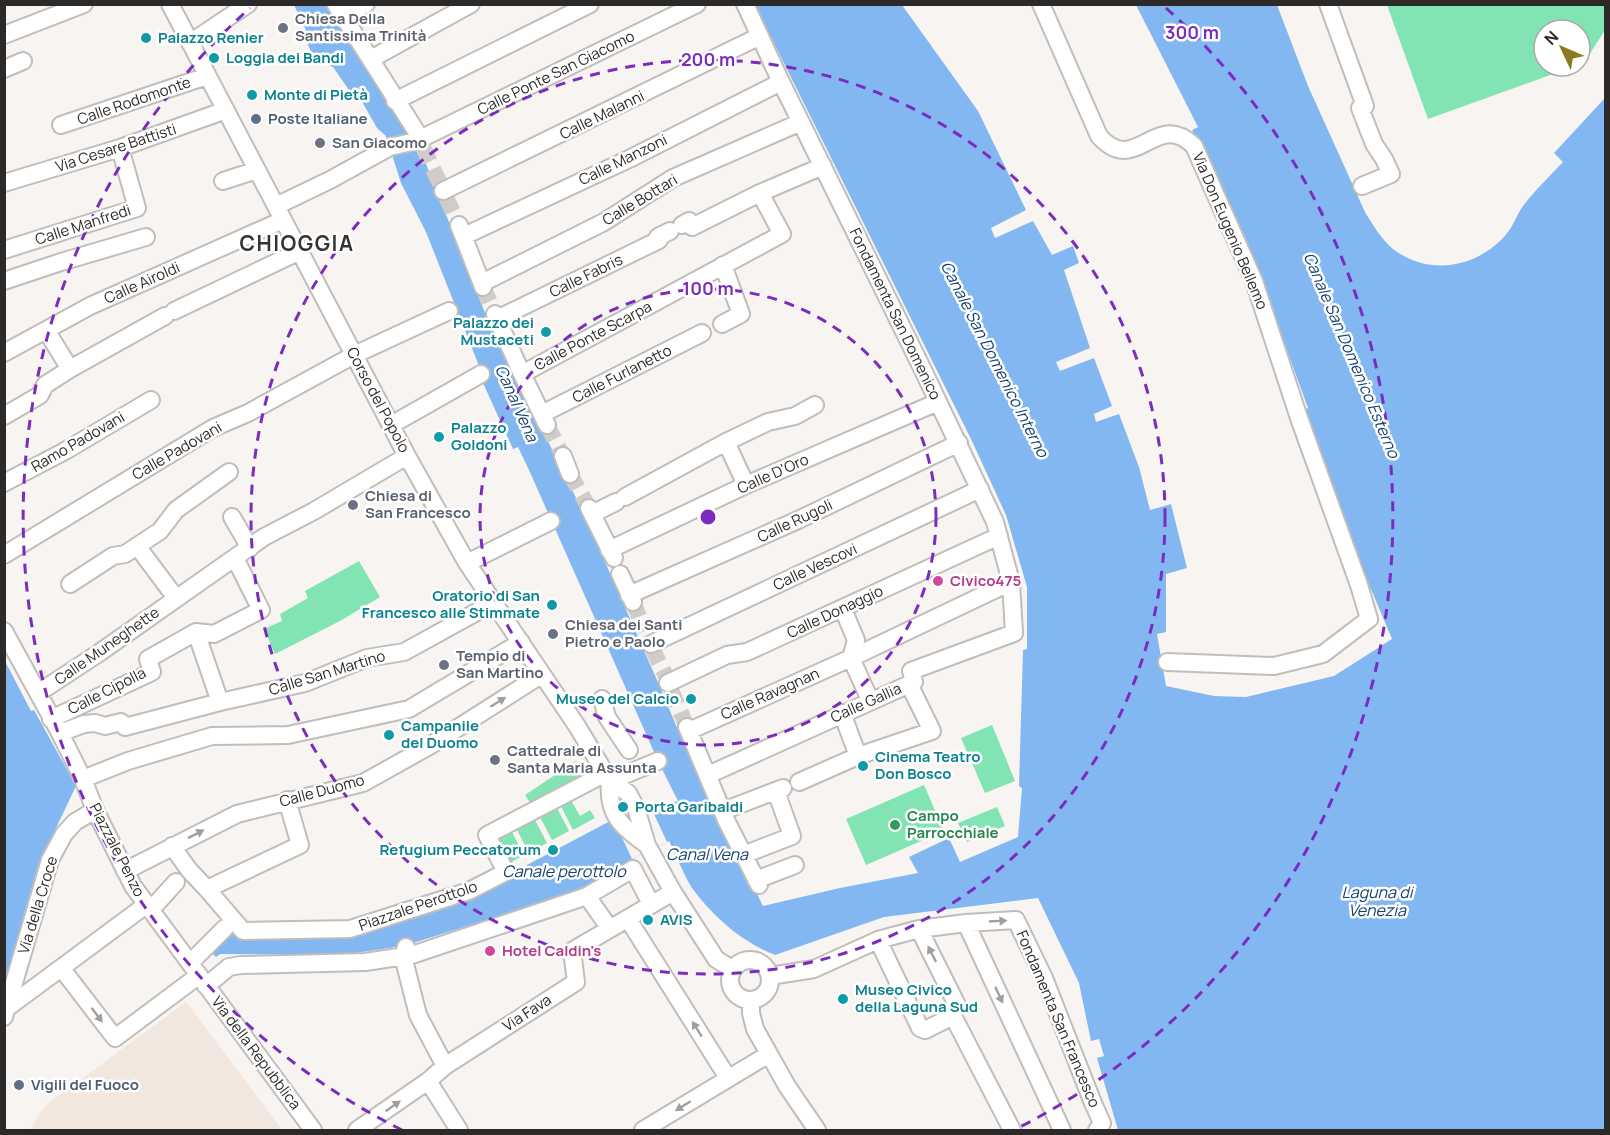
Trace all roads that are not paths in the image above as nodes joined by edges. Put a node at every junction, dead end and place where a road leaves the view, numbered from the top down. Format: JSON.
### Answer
{"nodes":[{"id":1,"x":84,"y":4,"type":"edge"},
{"id":2,"x":170,"y":4,"type":"edge"},
{"id":3,"x":248,"y":4,"type":"edge"},
{"id":4,"x":366,"y":4,"type":"edge"},
{"id":5,"x":471,"y":4,"type":"edge"},
{"id":6,"x":590,"y":4,"type":"edge"},
{"id":7,"x":697,"y":4,"type":"edge"},
{"id":8,"x":745,"y":4,"type":"edge"},
{"id":9,"x":1041,"y":4,"type":"edge"},
{"id":10,"x":1328,"y":4,"type":"edge"},
{"id":11,"x":339,"y":10,"type":"edge"},
{"id":12,"x":4,"y":35,"type":"edge"},
{"id":13,"x":760,"y":36,"type":"junction"},
{"id":14,"x":190,"y":43,"type":"junction"},
{"id":15,"x":371,"y":59,"type":"junction"},
{"id":16,"x":23,"y":61,"type":"dead end"},
{"id":17,"x":4,"y":69,"type":"edge"},
{"id":18,"x":207,"y":76,"type":"junction"},
{"id":19,"x":781,"y":82,"type":"junction"},
{"id":20,"x":395,"y":101,"type":"junction"},
{"id":21,"x":226,"y":110,"type":"junction"},
{"id":22,"x":801,"y":122,"type":"junction"},
{"id":23,"x":61,"y":125,"type":"dead end"},
{"id":24,"x":416,"y":136,"type":"junction"},
{"id":25,"x":390,"y":147,"type":"joint"},
{"id":26,"x":120,"y":148,"type":"junction"},
{"id":27,"x":823,"y":166,"type":"junction"},
{"id":28,"x":257,"y":170,"type":"junction"},
{"id":29,"x":223,"y":181,"type":"dead end"},
{"id":30,"x":4,"y":183,"type":"edge"},
{"id":31,"x":1362,"y":186,"type":"dead end"},
{"id":32,"x":444,"y":192,"type":"dead end"},
{"id":33,"x":760,"y":193,"type":"junction"},
{"id":34,"x":280,"y":213,"type":"junction"},
{"id":35,"x":146,"y":237,"type":"dead end"},
{"id":36,"x":4,"y":250,"type":"edge"},
{"id":37,"x":300,"y":251,"type":"junction"},
{"id":38,"x":723,"y":265,"type":"junction"},
{"id":39,"x":4,"y":282,"type":"edge"},
{"id":40,"x":483,"y":285,"type":"joint"},
{"id":41,"x":449,"y":311,"type":"dead end"},
{"id":42,"x":722,"y":324,"type":"dead end"},
{"id":43,"x":46,"y":330,"type":"junction"},
{"id":44,"x":702,"y":333,"type":"dead end"},
{"id":45,"x":4,"y":353,"type":"edge"},
{"id":46,"x":354,"y":355,"type":"junction"},
{"id":47,"x":70,"y":369,"type":"junction"},
{"id":48,"x":481,"y":374,"type":"dead end"},
{"id":49,"x":522,"y":374,"type":"junction"},
{"id":50,"x":151,"y":400,"type":"dead end"},
{"id":51,"x":938,"y":402,"type":"junction"},
{"id":52,"x":815,"y":405,"type":"dead end"},
{"id":53,"x":4,"y":416,"type":"edge"},
{"id":54,"x":391,"y":425,"type":"junction"},
{"id":55,"x":726,"y":442,"type":"junction"},
{"id":56,"x":959,"y":443,"type":"junction"},
{"id":57,"x":407,"y":456,"type":"junction"},
{"id":58,"x":563,"y":456,"type":"tunnel mouth"},
{"id":59,"x":229,"y":472,"type":"dead end"},
{"id":60,"x":570,"y":474,"type":"tunnel mouth"},
{"id":61,"x":4,"y":483,"type":"edge"},
{"id":62,"x":746,"y":485,"type":"junction"},
{"id":63,"x":980,"y":489,"type":"junction"},
{"id":64,"x":232,"y":517,"type":"dead end"},
{"id":65,"x":551,"y":521,"type":"dead end"},
{"id":66,"x":999,"y":536,"type":"junction"},
{"id":67,"x":137,"y":546,"type":"junction"},
{"id":68,"x":250,"y":548,"type":"junction"},
{"id":69,"x":4,"y":555,"type":"edge"},
{"id":70,"x":235,"y":558,"type":"junction"},
{"id":71,"x":614,"y":561,"type":"junction"},
{"id":72,"x":467,"y":563,"type":"junction"},
{"id":73,"x":1011,"y":582,"type":"junction"},
{"id":74,"x":70,"y":584,"type":"dead end"},
{"id":75,"x":176,"y":598,"type":"junction"},
{"id":76,"x":493,"y":603,"type":"junction"},
{"id":77,"x":843,"y":609,"type":"junction"},
{"id":78,"x":4,"y":631,"type":"edge"},
{"id":79,"x":196,"y":632,"type":"junction"},
{"id":80,"x":1014,"y":633,"type":"joint"},
{"id":81,"x":649,"y":641,"type":"dead end"},
{"id":82,"x":521,"y":642,"type":"junction"},
{"id":83,"x":851,"y":658,"type":"junction"},
{"id":84,"x":1167,"y":662,"type":"dead end"},
{"id":85,"x":542,"y":675,"type":"junction"},
{"id":86,"x":669,"y":683,"type":"dead end"},
{"id":87,"x":909,"y":684,"type":"junction"},
{"id":88,"x":38,"y":693,"type":"junction"},
{"id":89,"x":602,"y":699,"type":"dead end"},
{"id":90,"x":870,"y":700,"type":"junction"},
{"id":91,"x":220,"y":702,"type":"junction"},
{"id":92,"x":842,"y":713,"type":"junction"},
{"id":93,"x":56,"y":726,"type":"junction"},
{"id":94,"x":858,"y":756,"type":"junction"},
{"id":95,"x":636,"y":761,"type":"junction"},
{"id":96,"x":658,"y":762,"type":"dead end"},
{"id":97,"x":708,"y":775,"type":"junction"},
{"id":98,"x":608,"y":777,"type":"junction"},
{"id":99,"x":83,"y":779,"type":"junction"},
{"id":100,"x":786,"y":787,"type":"junction"},
{"id":101,"x":287,"y":801,"type":"junction"},
{"id":102,"x":95,"y":810,"type":"junction"},
{"id":103,"x":725,"y":817,"type":"junction"},
{"id":104,"x":172,"y":846,"type":"junction"},
{"id":105,"x":648,"y":848,"type":"junction"},
{"id":106,"x":743,"y":855,"type":"junction"},
{"id":107,"x":795,"y":865,"type":"dead end"},
{"id":108,"x":125,"y":871,"type":"junction"},
{"id":109,"x":176,"y":882,"type":"dead end"},
{"id":110,"x":207,"y":889,"type":"junction"},
{"id":111,"x":673,"y":892,"type":"junction"},
{"id":112,"x":587,"y":896,"type":"junction"},
{"id":113,"x":153,"y":903,"type":"junction"},
{"id":114,"x":651,"y":904,"type":"junction"},
{"id":115,"x":628,"y":919,"type":"junction"},
{"id":116,"x":966,"y":923,"type":"junction"},
{"id":117,"x":225,"y":928,"type":"dead end"},
{"id":118,"x":610,"y":929,"type":"junction"},
{"id":119,"x":919,"y":929,"type":"junction"},
{"id":120,"x":878,"y":940,"type":"junction"},
{"id":121,"x":405,"y":950,"type":"junction"},
{"id":122,"x":200,"y":953,"type":"dead end"},
{"id":123,"x":62,"y":969,"type":"junction"},
{"id":124,"x":732,"y":969,"type":"junction"},
{"id":125,"x":770,"y":976,"type":"junction"},
{"id":126,"x":202,"y":981,"type":"junction"},
{"id":127,"x":751,"y":1001,"type":"junction"},
{"id":128,"x":6,"y":1012,"type":"edge"},
{"id":129,"x":953,"y":1016,"type":"junction"},
{"id":130,"x":769,"y":1054,"type":"junction"},
{"id":131,"x":445,"y":1066,"type":"junction"},
{"id":132,"x":728,"y":1078,"type":"junction"},
{"id":133,"x":428,"y":1081,"type":"junction"},
{"id":134,"x":313,"y":1131,"type":"edge"},
{"id":135,"x":357,"y":1131,"type":"edge"},
{"id":136,"x":459,"y":1131,"type":"edge"},
{"id":137,"x":643,"y":1131,"type":"edge"},
{"id":138,"x":817,"y":1131,"type":"edge"},
{"id":139,"x":1012,"y":1131,"type":"edge"},
{"id":140,"x":1062,"y":1131,"type":"edge"},
{"id":141,"x":1097,"y":1131,"type":"edge"}],
"edges":[{"from":1,"to":12,"type":"street"},
{"from":2,"to":14,"type":"street","name":"Corso del Popolo"},
{"from":3,"to":14,"type":"street"},
{"from":4,"to":11,"type":"street"},
{"from":5,"to":15,"type":"street"},
{"from":6,"to":20,"type":"street"},
{"from":7,"to":24,"type":"street","name":"Calle Ponte San Giacomo"},
{"from":8,"to":13,"type":"street","name":"Fondamenta San Domenico"},
{"from":9,"to":84,"type":"street","name":"Via Don Eugenio Bellemo"},
{"from":10,"to":31,"type":"street"},
{"from":11,"to":15,"type":"street"},
{"from":13,"to":19,"type":"street","name":"Fondamenta San Domenico"},
{"from":13,"to":32,"type":"street","name":"Calle Malanni"},
{"from":14,"to":18,"type":"street","name":"Corso del Popolo"},
{"from":15,"to":20,"type":"street"},
{"from":16,"to":17,"type":"street"},
{"from":18,"to":21,"type":"street","name":"Corso del Popolo"},
{"from":18,"to":23,"type":"street","name":"Calle Rodomonte"},
{"from":19,"to":22,"type":"street","name":"Fondamenta San Domenico"},
{"from":19,"to":40,"type":"street","name":"Calle Manzoni"},
{"from":20,"to":24,"type":"street"},
{"from":21,"to":26,"type":"street","name":"Via Cesare Battisti"},
{"from":21,"to":28,"type":"street","name":"Corso del Popolo"},
{"from":22,"to":27,"type":"street","name":"Fondamenta San Domenico"},
{"from":22,"to":40,"type":"street","name":"Calle Bottari"},
{"from":24,"to":25,"type":"street","name":"Calle Ponte San Giacomo"},
{"from":25,"to":34,"type":"street","name":"Calle Airoldi"},
{"from":26,"to":30,"type":"street","name":"Via Cesare Battisti"},
{"from":26,"to":36,"type":"street","name":"Calle Manfredi"},
{"from":27,"to":33,"type":"street","name":"Calle Fabris"},
{"from":27,"to":51,"type":"street","name":"Fondamenta San Domenico"},
{"from":28,"to":29,"type":"street"},
{"from":28,"to":34,"type":"street","name":"Corso del Popolo"},
{"from":33,"to":38,"type":"street","name":"Calle Ponte Scarpa"},
{"from":33,"to":49,"type":"street","name":"Calle Fabris"},
{"from":34,"to":37,"type":"street","name":"Corso del Popolo"},
{"from":34,"to":43,"type":"street","name":"Calle Airoldi"},
{"from":35,"to":39,"type":"street"},
{"from":37,"to":46,"type":"street","name":"Corso del Popolo"},
{"from":37,"to":47,"type":"street"},
{"from":38,"to":42,"type":"street"},
{"from":38,"to":49,"type":"street","name":"Calle Ponte Scarpa"},
{"from":41,"to":46,"type":"street","name":"Calle Padovani"},
{"from":43,"to":45,"type":"street","name":"Calle Airoldi"},
{"from":43,"to":47,"type":"street"},
{"from":44,"to":49,"type":"street","name":"Calle Furlanetto"},
{"from":46,"to":54,"type":"street","name":"Corso del Popolo"},
{"from":46,"to":69,"type":"street","name":"Calle Padovani"},
{"from":47,"to":53,"type":"street"},
{"from":48,"to":54,"type":"street"},
{"from":50,"to":61,"type":"street","name":"Ramo Padovani"},
{"from":51,"to":56,"type":"street","name":"Fondamenta San Domenico"},
{"from":51,"to":62,"type":"street","name":"Calle D'Oro"},
{"from":52,"to":55,"type":"street"},
{"from":54,"to":57,"type":"street","name":"Corso del Popolo"},
{"from":55,"to":62,"type":"street"},
{"from":55,"to":71,"type":"street"},
{"from":56,"to":63,"type":"street","name":"Fondamenta San Domenico"},
{"from":56,"to":71,"type":"street","name":"Calle Rugoli"},
{"from":57,"to":68,"type":"street","name":"Calle Muneghette"},
{"from":57,"to":72,"type":"street","name":"Corso del Popolo"},
{"from":58,"to":60,"type":"street"},
{"from":59,"to":67,"type":"street"},
{"from":62,"to":71,"type":"street","name":"Calle D'Oro"},
{"from":63,"to":66,"type":"street","name":"Fondamenta San Domenico"},
{"from":63,"to":81,"type":"street","name":"Calle Vescovi"},
{"from":64,"to":68,"type":"street"},
{"from":65,"to":72,"type":"street"},
{"from":66,"to":73,"type":"street","name":"Fondamenta San Domenico"},
{"from":66,"to":77,"type":"street","name":"Calle Donaggio"},
{"from":67,"to":74,"type":"street"},
{"from":67,"to":75,"type":"street","name":"Calle Muneghette"},
{"from":68,"to":70,"type":"street","name":"Calle Muneghette"},
{"from":70,"to":75,"type":"street","name":"Calle Muneghette"},
{"from":70,"to":79,"type":"street","name":"Calle Cipolla"},
{"from":72,"to":76,"type":"street","name":"Corso del Popolo"},
{"from":73,"to":80,"type":"street","name":"Fondamenta San Domenico"},
{"from":73,"to":83,"type":"street","name":"Calle Ravagnan"},
{"from":75,"to":88,"type":"street","name":"Calle Muneghette"},
{"from":76,"to":82,"type":"street","name":"Corso del Popolo"},
{"from":76,"to":91,"type":"street","name":"Calle San Martino"},
{"from":77,"to":83,"type":"street"},
{"from":77,"to":86,"type":"street","name":"Calle Donaggio"},
{"from":78,"to":88,"type":"street","name":"Piazzale Penzo"},
{"from":79,"to":91,"type":"street"},
{"from":79,"to":93,"type":"street","name":"Calle Cipolla"},
{"from":80,"to":87,"type":"street","name":"Calle Gallia"},
{"from":82,"to":85,"type":"street","name":"Corso del Popolo"},
{"from":82,"to":99,"type":"street"},
{"from":83,"to":90,"type":"street"},
{"from":83,"to":97,"type":"street","name":"Calle Ravagnan"},
{"from":85,"to":98,"type":"street","name":"Corso del Popolo"},
{"from":101,"to":85,"type":"street","name":"Calle Duomo","one_way":true},
{"from":87,"to":90,"type":"street","name":"Calle Gallia"},
{"from":87,"to":94,"type":"street"},
{"from":88,"to":93,"type":"street","name":"Piazzale Penzo"},
{"from":89,"to":95,"type":"street"},
{"from":90,"to":92,"type":"street","name":"Calle Gallia"},
{"from":91,"to":93,"type":"street","name":"Calle San Martino"},
{"from":92,"to":94,"type":"street"},
{"from":92,"to":97,"type":"street","name":"Calle Gallia"},
{"from":93,"to":99,"type":"street","name":"Piazzale Penzo"},
{"from":94,"to":100,"type":"street"},
{"from":95,"to":96,"type":"street"},
{"from":95,"to":98,"type":"street"},
{"from":97,"to":103,"type":"street"},
{"from":98,"to":105,"type":"street","name":"Corso del Popolo"},
{"from":98,"to":105,"type":"street","name":"Corso del Popolo"},
{"from":98,"to":110,"type":"street","name":"Piazzale Perottolo"},
{"from":99,"to":102,"type":"street","name":"Piazzale Penzo"},
{"from":100,"to":103,"type":"street"},
{"from":100,"to":106,"type":"street"},
{"from":104,"to":101,"type":"street","name":"Calle Duomo","one_way":true},
{"from":101,"to":110,"type":"street"},
{"from":102,"to":108,"type":"street","name":"Piazzale Penzo"},
{"from":102,"to":128,"type":"street","name":"Via della Croce"},
{"from":103,"to":106,"type":"street"},
{"from":104,"to":108,"type":"street","name":"Calle Duomo"},
{"from":104,"to":110,"type":"street"},
{"from":105,"to":111,"type":"street","name":"Corso del Popolo"},
{"from":106,"to":107,"type":"street"},
{"from":108,"to":113,"type":"street","name":"Piazzale Penzo"},
{"from":109,"to":113,"type":"street"},
{"from":111,"to":114,"type":"street","name":"Via Fava"},
{"from":111,"to":124,"type":"street","name":"Corso del Popolo"},
{"from":112,"to":114,"type":"street"},
{"from":112,"to":118,"type":"street"},
{"from":112,"to":121,"type":"street"},
{"from":113,"to":123,"type":"street"},
{"from":113,"to":126,"type":"street","name":"Piazzale Penzo"},
{"from":114,"to":115,"type":"street","name":"Via Fava"},
{"from":115,"to":118,"type":"street","name":"Via Fava"},
{"from":132,"to":115,"type":"street","one_way":true},
{"from":116,"to":119,"type":"street","name":"Fondamenta San Francesco"},
{"from":116,"to":140,"type":"street","one_way":true},
{"from":116,"to":141,"type":"street","name":"Fondamenta San Francesco","one_way":true},
{"from":117,"to":122,"type":"street"},
{"from":118,"to":131,"type":"street","name":"Via Fava"},
{"from":119,"to":120,"type":"street","name":"Fondamenta San Francesco"},
{"from":129,"to":119,"type":"street","one_way":true},
{"from":120,"to":125,"type":"street","name":"Fondamenta San Francesco"},
{"from":120,"to":129,"type":"street"},
{"from":121,"to":126,"type":"street"},
{"from":121,"to":131,"type":"street"},
{"from":123,"to":126,"type":"street","one_way":true},
{"from":123,"to":128,"type":"street"},
{"from":124,"to":125,"type":"street"},
{"from":124,"to":127,"type":"street"},
{"from":125,"to":127,"type":"street"},
{"from":126,"to":134,"type":"street","name":"Via della Repubblica"},
{"from":127,"to":130,"type":"street"},
{"from":129,"to":139,"type":"street"},
{"from":130,"to":132,"type":"street"},
{"from":130,"to":138,"type":"street"},
{"from":131,"to":133,"type":"street","name":"Via Fava"},
{"from":132,"to":137,"type":"street","one_way":true},
{"from":135,"to":133,"type":"street","name":"Via Fava","one_way":true},
{"from":133,"to":136,"type":"street"}]}
